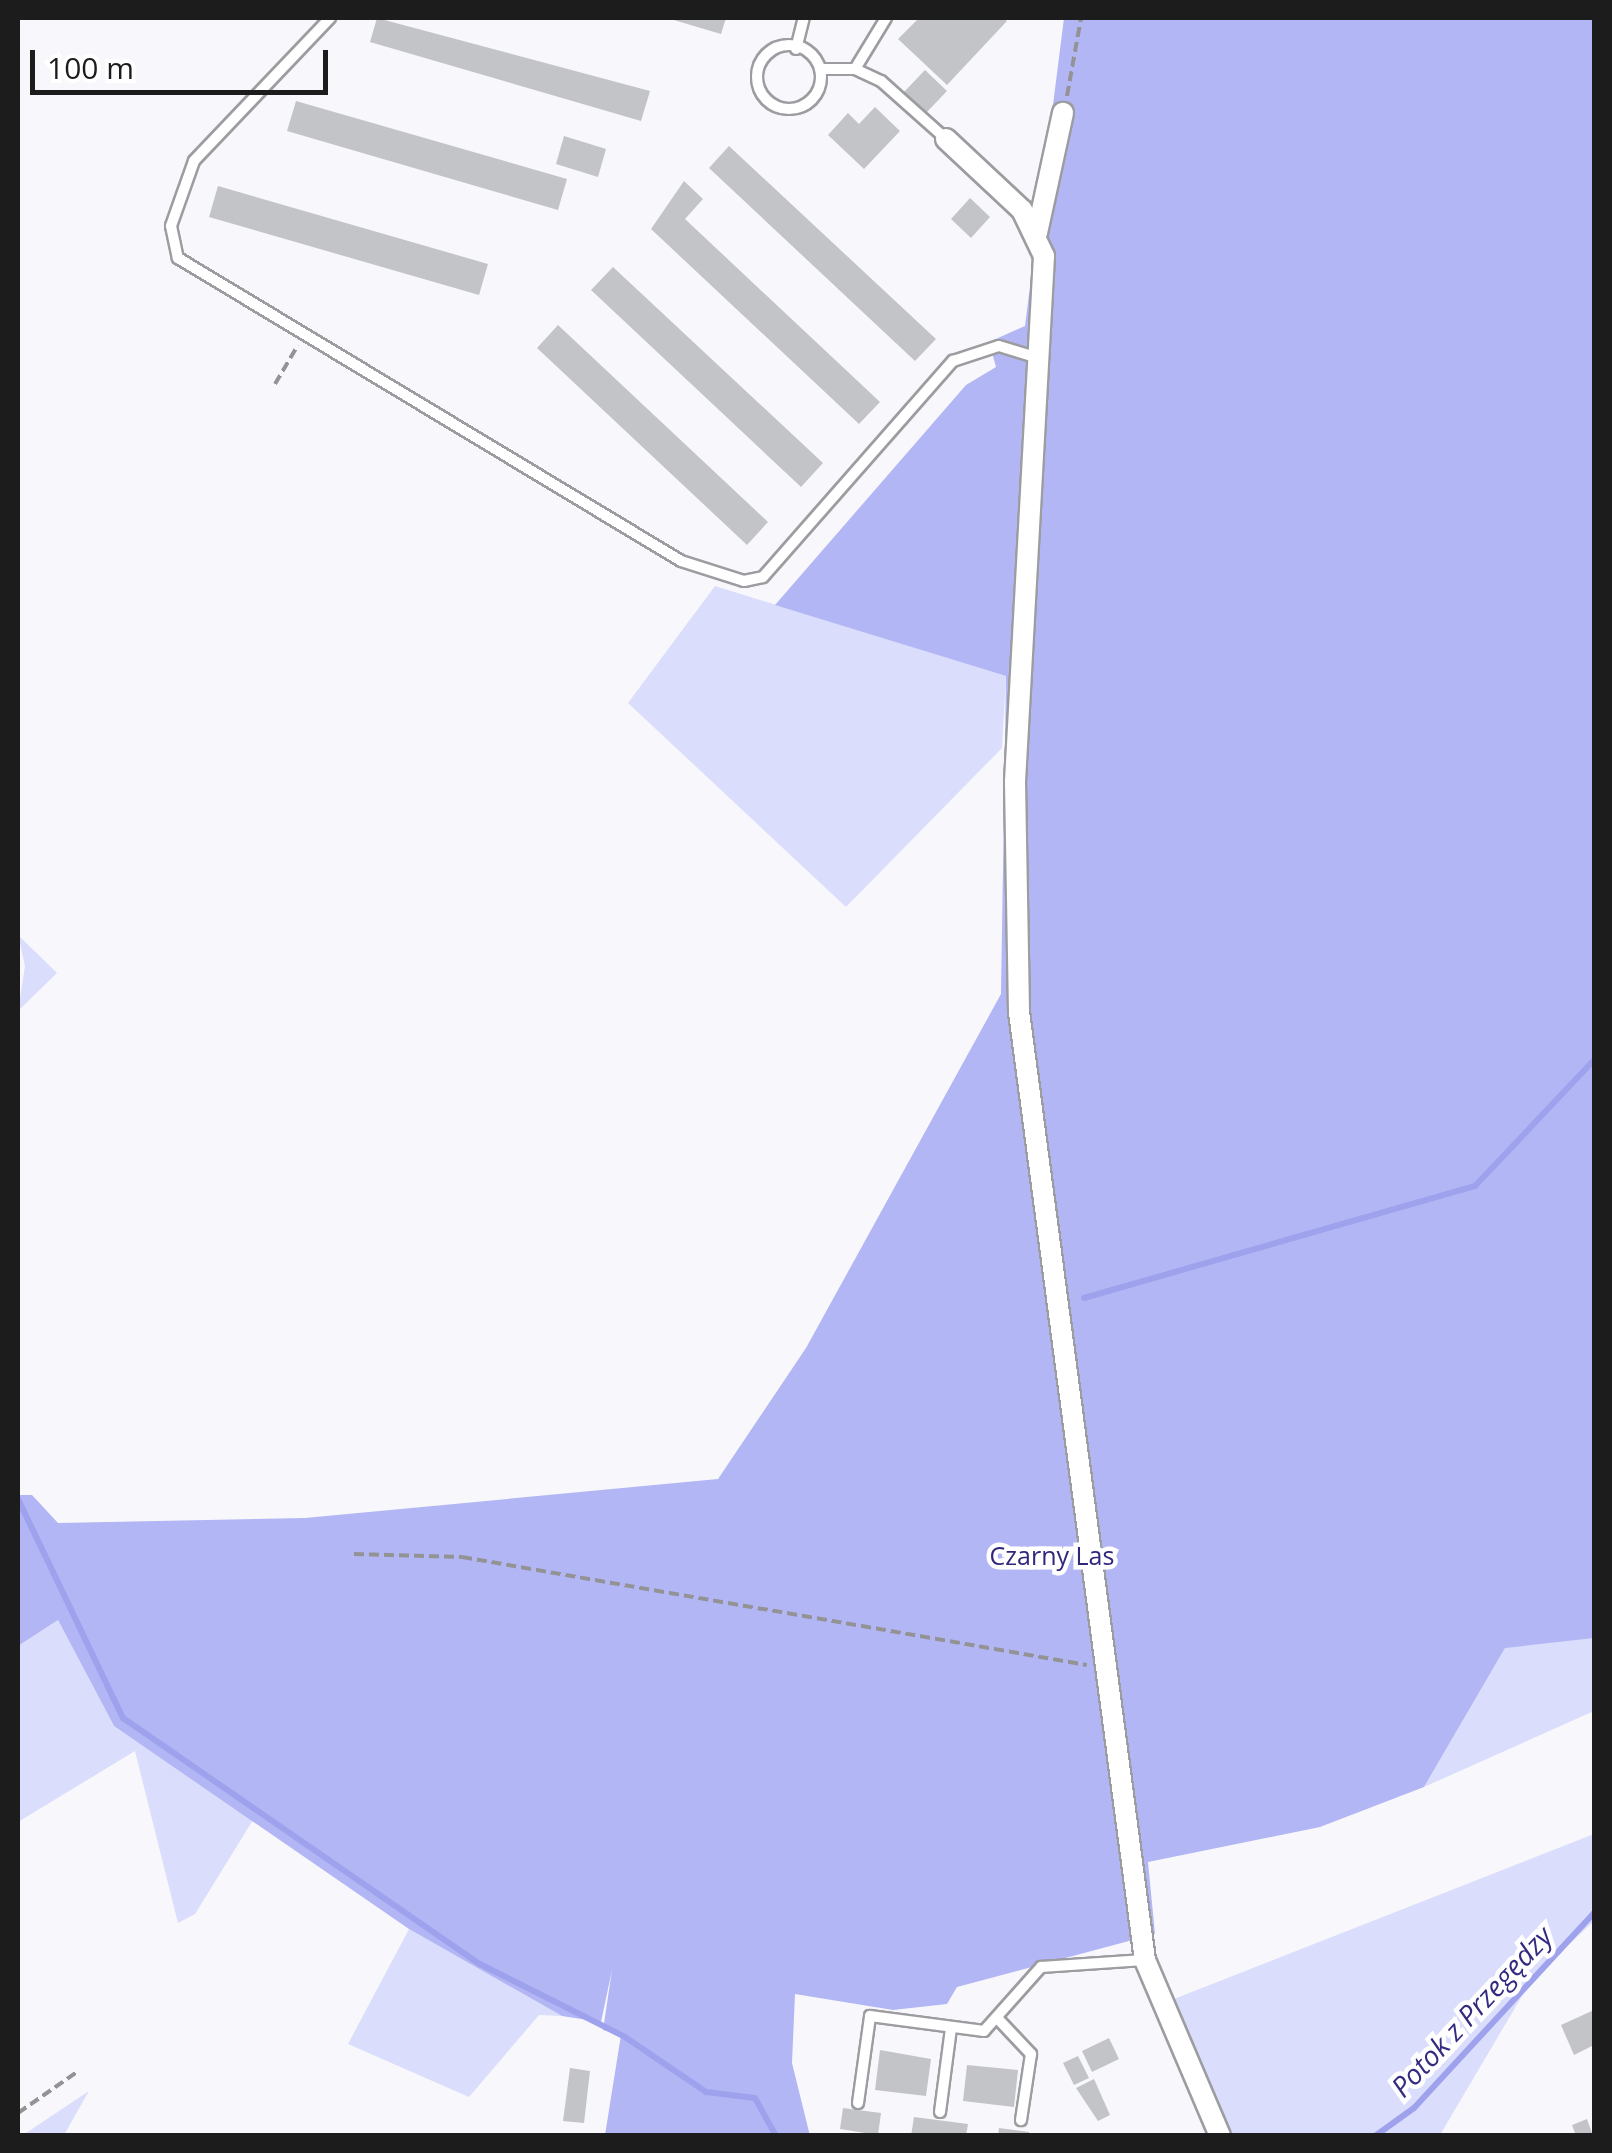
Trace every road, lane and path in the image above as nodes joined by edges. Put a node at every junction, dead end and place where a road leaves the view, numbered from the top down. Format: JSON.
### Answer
{"nodes":[{"id":1,"x":330,"y":18,"type":"edge"},
{"id":2,"x":804,"y":18,"type":"edge"},
{"id":3,"x":886,"y":18,"type":"edge"},
{"id":4,"x":1082,"y":18,"type":"edge"},
{"id":5,"x":796,"y":49,"type":"junction"},
{"id":6,"x":820,"y":69,"type":"junction"},
{"id":7,"x":855,"y":69,"type":"junction"},
{"id":8,"x":1064,"y":113,"type":"joint"},
{"id":9,"x":946,"y":139,"type":"joint"},
{"id":10,"x":1036,"y":233,"type":"junction"},
{"id":11,"x":302,"y":336,"type":"junction"},
{"id":12,"x":1036,"y":357,"type":"junction"},
{"id":13,"x":276,"y":384,"type":"dead end"},
{"id":14,"x":354,"y":1554,"type":"dead end"},
{"id":15,"x":1104,"y":1675,"type":"junction"},
{"id":16,"x":1145,"y":1960,"type":"junction"},
{"id":17,"x":999,"y":2020,"type":"junction"},
{"id":18,"x":951,"y":2030,"type":"junction"},
{"id":19,"x":77,"y":2072,"type":"dead end"},
{"id":20,"x":858,"y":2102,"type":"dead end"},
{"id":21,"x":940,"y":2112,"type":"dead end"},
{"id":22,"x":18,"y":2113,"type":"edge"},
{"id":23,"x":1022,"y":2120,"type":"dead end"},
{"id":24,"x":1220,"y":2136,"type":"edge"}],
"edges":[{"from":1,"to":11,"type":"lane"},
{"from":2,"to":5,"type":"lane"},
{"from":3,"to":7,"type":"lane"},
{"from":4,"to":8,"type":"path"},
{"from":5,"to":6,"type":"lane"},
{"from":5,"to":6,"type":"lane"},
{"from":6,"to":7,"type":"lane"},
{"from":7,"to":9,"type":"lane"},
{"from":8,"to":10,"type":"street"},
{"from":9,"to":10,"type":"street"},
{"from":10,"to":12,"type":"street"},
{"from":11,"to":12,"type":"lane"},
{"from":11,"to":13,"type":"path"},
{"from":12,"to":15,"type":"street"},
{"from":14,"to":15,"type":"path"},
{"from":15,"to":16,"type":"street"},
{"from":16,"to":17,"type":"lane"},
{"from":16,"to":24,"type":"street"},
{"from":17,"to":18,"type":"lane"},
{"from":17,"to":23,"type":"lane"},
{"from":18,"to":20,"type":"lane"},
{"from":18,"to":21,"type":"lane"},
{"from":19,"to":22,"type":"path"}]}
